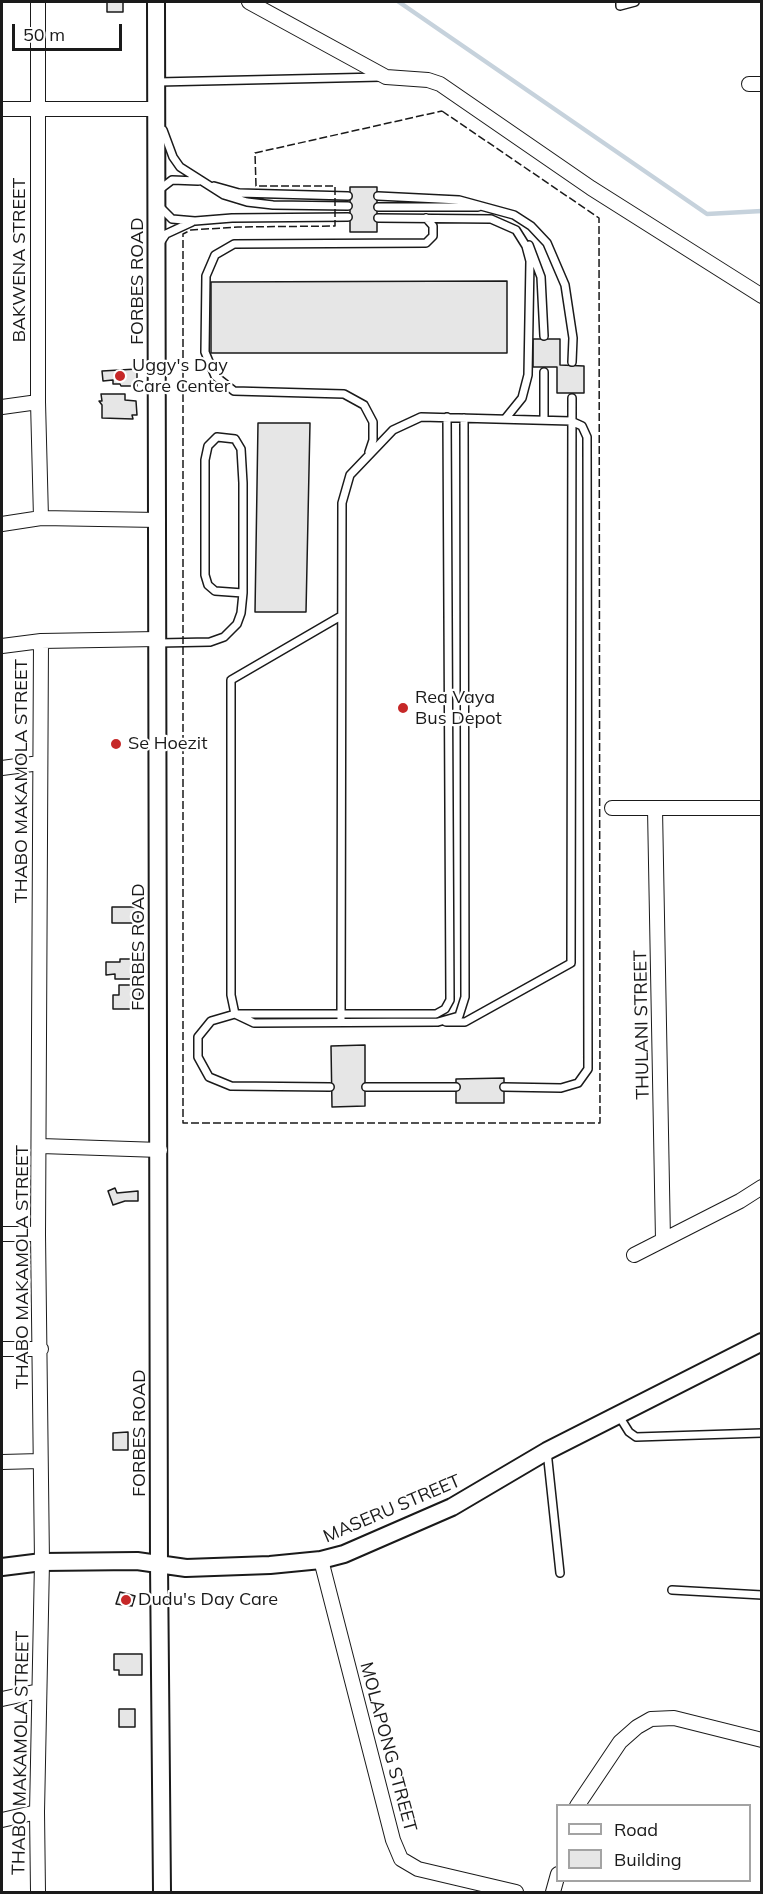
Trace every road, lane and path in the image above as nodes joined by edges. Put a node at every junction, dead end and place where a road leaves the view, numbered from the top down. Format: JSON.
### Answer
{"nodes":[{"id":1,"x":38,"y":2,"type":"edge"},
{"id":2,"x":156,"y":2,"type":"edge"},
{"id":3,"x":249,"y":2,"type":"edge"},
{"id":4,"x":620,"y":2,"type":"edge"},
{"id":5,"x":635,"y":2,"type":"edge"},
{"id":6,"x":386,"y":77,"type":"junction"},
{"id":7,"x":155,"y":95,"type":"junction"},
{"id":8,"x":38,"y":108,"type":"junction"},
{"id":9,"x":2,"y":109,"type":"edge"},
{"id":10,"x":202,"y":182,"type":"junction"},
{"id":11,"x":348,"y":196,"type":"dead end"},
{"id":12,"x":378,"y":196,"type":"dead end"},
{"id":13,"x":157,"y":197,"type":"junction"},
{"id":14,"x":348,"y":206,"type":"dead end"},
{"id":15,"x":378,"y":207,"type":"dead end"},
{"id":16,"x":493,"y":208,"type":"junction"},
{"id":17,"x":348,"y":217,"type":"dead end"},
{"id":18,"x":378,"y":218,"type":"dead end"},
{"id":19,"x":426,"y":218,"type":"junction"},
{"id":20,"x":195,"y":221,"type":"junction"},
{"id":21,"x":516,"y":230,"type":"junction"},
{"id":22,"x":157,"y":247,"type":"junction"},
{"id":23,"x":762,"y":296,"type":"edge"},
{"id":24,"x":544,"y":336,"type":"dead end"},
{"id":25,"x":572,"y":362,"type":"dead end"},
{"id":26,"x":544,"y":372,"type":"dead end"},
{"id":27,"x":572,"y":398,"type":"dead end"},
{"id":28,"x":38,"y":402,"type":"junction"},
{"id":29,"x":2,"y":407,"type":"edge"},
{"id":30,"x":447,"y":417,"type":"junction"},
{"id":31,"x":464,"y":418,"type":"junction"},
{"id":32,"x":505,"y":419,"type":"junction"},
{"id":33,"x":544,"y":420,"type":"junction"},
{"id":34,"x":571,"y":421,"type":"junction"},
{"id":35,"x":368,"y":454,"type":"junction"},
{"id":36,"x":41,"y":518,"type":"junction"},
{"id":37,"x":158,"y":520,"type":"junction"},
{"id":38,"x":2,"y":524,"type":"edge"},
{"id":39,"x":243,"y":593,"type":"junction"},
{"id":40,"x":341,"y":616,"type":"junction"},
{"id":41,"x":41,"y":641,"type":"junction"},
{"id":42,"x":157,"y":641,"type":"junction"},
{"id":43,"x":2,"y":646,"type":"edge"},
{"id":44,"x":40,"y":763,"type":"junction"},
{"id":45,"x":2,"y":768,"type":"edge"},
{"id":46,"x":612,"y":808,"type":"dead end"},
{"id":47,"x":762,"y":808,"type":"edge"},
{"id":48,"x":655,"y":809,"type":"junction"},
{"id":49,"x":235,"y":1014,"type":"junction"},
{"id":50,"x":339,"y":1014,"type":"junction"},
{"id":51,"x":340,"y":1022,"type":"junction"},
{"id":52,"x":438,"y":1023,"type":"junction"},
{"id":53,"x":330,"y":1087,"type":"dead end"},
{"id":54,"x":366,"y":1087,"type":"dead end"},
{"id":55,"x":456,"y":1088,"type":"dead end"},
{"id":56,"x":504,"y":1088,"type":"dead end"},
{"id":57,"x":41,"y":1146,"type":"junction"},
{"id":58,"x":160,"y":1150,"type":"junction"},
{"id":59,"x":762,"y":1187,"type":"edge"},
{"id":60,"x":2,"y":1234,"type":"edge"},
{"id":61,"x":38,"y":1234,"type":"junction"},
{"id":62,"x":663,"y":1240,"type":"junction"},
{"id":63,"x":634,"y":1255,"type":"dead end"},
{"id":64,"x":762,"y":1342,"type":"edge"},
{"id":65,"x":2,"y":1349,"type":"edge"},
{"id":66,"x":41,"y":1350,"type":"junction"},
{"id":67,"x":618,"y":1414,"type":"junction"},
{"id":68,"x":762,"y":1432,"type":"edge"},
{"id":69,"x":547,"y":1452,"type":"junction"},
{"id":70,"x":40,"y":1461,"type":"junction"},
{"id":71,"x":2,"y":1462,"type":"edge"},
{"id":72,"x":321,"y":1560,"type":"junction"},
{"id":73,"x":42,"y":1562,"type":"junction"},
{"id":74,"x":159,"y":1564,"type":"junction"},
{"id":75,"x":2,"y":1567,"type":"edge"},
{"id":76,"x":560,"y":1573,"type":"dead end"},
{"id":77,"x":672,"y":1590,"type":"dead end"},
{"id":78,"x":762,"y":1595,"type":"edge"},
{"id":79,"x":39,"y":1691,"type":"junction"},
{"id":80,"x":2,"y":1699,"type":"edge"},
{"id":81,"x":762,"y":1740,"type":"edge"},
{"id":82,"x":578,"y":1804,"type":"edge"},
{"id":83,"x":37,"y":1812,"type":"junction"},
{"id":84,"x":2,"y":1820,"type":"edge"},
{"id":85,"x":38,"y":1893,"type":"edge"},
{"id":86,"x":162,"y":1893,"type":"edge"},
{"id":87,"x":516,"y":1893,"type":"edge"}],
"edges":[{"from":1,"to":8,"type":"street","name":"BAKWENA STREET"},
{"from":2,"to":7,"type":"street","name":"FORBES ROAD"},
{"from":3,"to":6,"type":"street"},
{"from":4,"to":5,"type":"lane"},
{"from":6,"to":7,"type":"lane"},
{"from":6,"to":23,"type":"street"},
{"from":7,"to":8,"type":"street"},
{"from":7,"to":10,"type":"lane"},
{"from":7,"to":13,"type":"street","name":"FORBES ROAD"},
{"from":8,"to":9,"type":"street"},
{"from":8,"to":28,"type":"street","name":"BAKWENA STREET"},
{"from":10,"to":11,"type":"lane"},
{"from":10,"to":13,"type":"lane"},
{"from":10,"to":14,"type":"lane"},
{"from":12,"to":16,"type":"lane"},
{"from":13,"to":20,"type":"lane"},
{"from":13,"to":22,"type":"street","name":"FORBES ROAD"},
{"from":15,"to":16,"type":"lane"},
{"from":16,"to":25,"type":"lane"},
{"from":17,"to":20,"type":"lane"},
{"from":18,"to":19,"type":"lane"},
{"from":19,"to":21,"type":"lane"},
{"from":19,"to":35,"type":"lane"},
{"from":20,"to":22,"type":"lane"},
{"from":21,"to":24,"type":"lane"},
{"from":21,"to":32,"type":"lane"},
{"from":22,"to":37,"type":"street","name":"FORBES ROAD"},
{"from":26,"to":33,"type":"lane"},
{"from":27,"to":34,"type":"lane"},
{"from":28,"to":29,"type":"street"},
{"from":28,"to":36,"type":"street","name":"BAKWENA STREET"},
{"from":30,"to":31,"type":"lane"},
{"from":30,"to":35,"type":"lane"},
{"from":30,"to":50,"type":"lane"},
{"from":31,"to":32,"type":"lane"},
{"from":31,"to":52,"type":"lane"},
{"from":32,"to":33,"type":"lane"},
{"from":33,"to":34,"type":"lane"},
{"from":34,"to":52,"type":"lane"},
{"from":34,"to":56,"type":"lane"},
{"from":35,"to":40,"type":"lane"},
{"from":36,"to":37,"type":"street"},
{"from":36,"to":38,"type":"street"},
{"from":37,"to":42,"type":"street","name":"FORBES ROAD"},
{"from":39,"to":39,"type":"lane"},
{"from":39,"to":42,"type":"lane"},
{"from":40,"to":49,"type":"lane"},
{"from":40,"to":50,"type":"lane"},
{"from":41,"to":42,"type":"street"},
{"from":41,"to":43,"type":"street"},
{"from":41,"to":44,"type":"street","name":"THABO MAKAMOLA STREET"},
{"from":42,"to":58,"type":"street","name":"FORBES ROAD"},
{"from":44,"to":45,"type":"street"},
{"from":44,"to":57,"type":"street","name":"THABO MAKAMOLA STREET"},
{"from":46,"to":48,"type":"street"},
{"from":47,"to":48,"type":"street"},
{"from":48,"to":62,"type":"street","name":"THULANI STREET"},
{"from":49,"to":50,"type":"lane"},
{"from":49,"to":51,"type":"lane"},
{"from":49,"to":53,"type":"lane"},
{"from":50,"to":51,"type":"lane"},
{"from":51,"to":52,"type":"lane"},
{"from":54,"to":55,"type":"lane"},
{"from":57,"to":58,"type":"street"},
{"from":57,"to":61,"type":"street","name":"THABO MAKAMOLA STREET"},
{"from":58,"to":74,"type":"street","name":"FORBES ROAD"},
{"from":59,"to":62,"type":"street"},
{"from":60,"to":61,"type":"street"},
{"from":61,"to":66,"type":"street","name":"THABO MAKAMOLA STREET"},
{"from":62,"to":63,"type":"street"},
{"from":64,"to":67,"type":"street","name":"MASERU STREET"},
{"from":65,"to":66,"type":"street"},
{"from":66,"to":70,"type":"street","name":"THABO MAKAMOLA STREET"},
{"from":67,"to":68,"type":"lane"},
{"from":67,"to":69,"type":"street","name":"MASERU STREET"},
{"from":69,"to":72,"type":"street","name":"MASERU STREET"},
{"from":69,"to":76,"type":"lane"},
{"from":70,"to":71,"type":"street"},
{"from":70,"to":73,"type":"street","name":"THABO MAKAMOLA STREET"},
{"from":72,"to":74,"type":"street","name":"MASERU STREET"},
{"from":72,"to":87,"type":"street","name":"MOLAPONG STREET"},
{"from":73,"to":74,"type":"street","name":"MASERU STREET"},
{"from":73,"to":75,"type":"street","name":"MASERU STREET"},
{"from":73,"to":79,"type":"street","name":"THABO MAKAMOLA STREET"},
{"from":74,"to":86,"type":"street","name":"FORBES ROAD"},
{"from":77,"to":78,"type":"lane"},
{"from":79,"to":80,"type":"street"},
{"from":79,"to":83,"type":"street","name":"THABO MAKAMOLA STREET"},
{"from":81,"to":82,"type":"street"},
{"from":83,"to":84,"type":"street"},
{"from":83,"to":85,"type":"street","name":"THABO MAKAMOLA STREET"}]}
